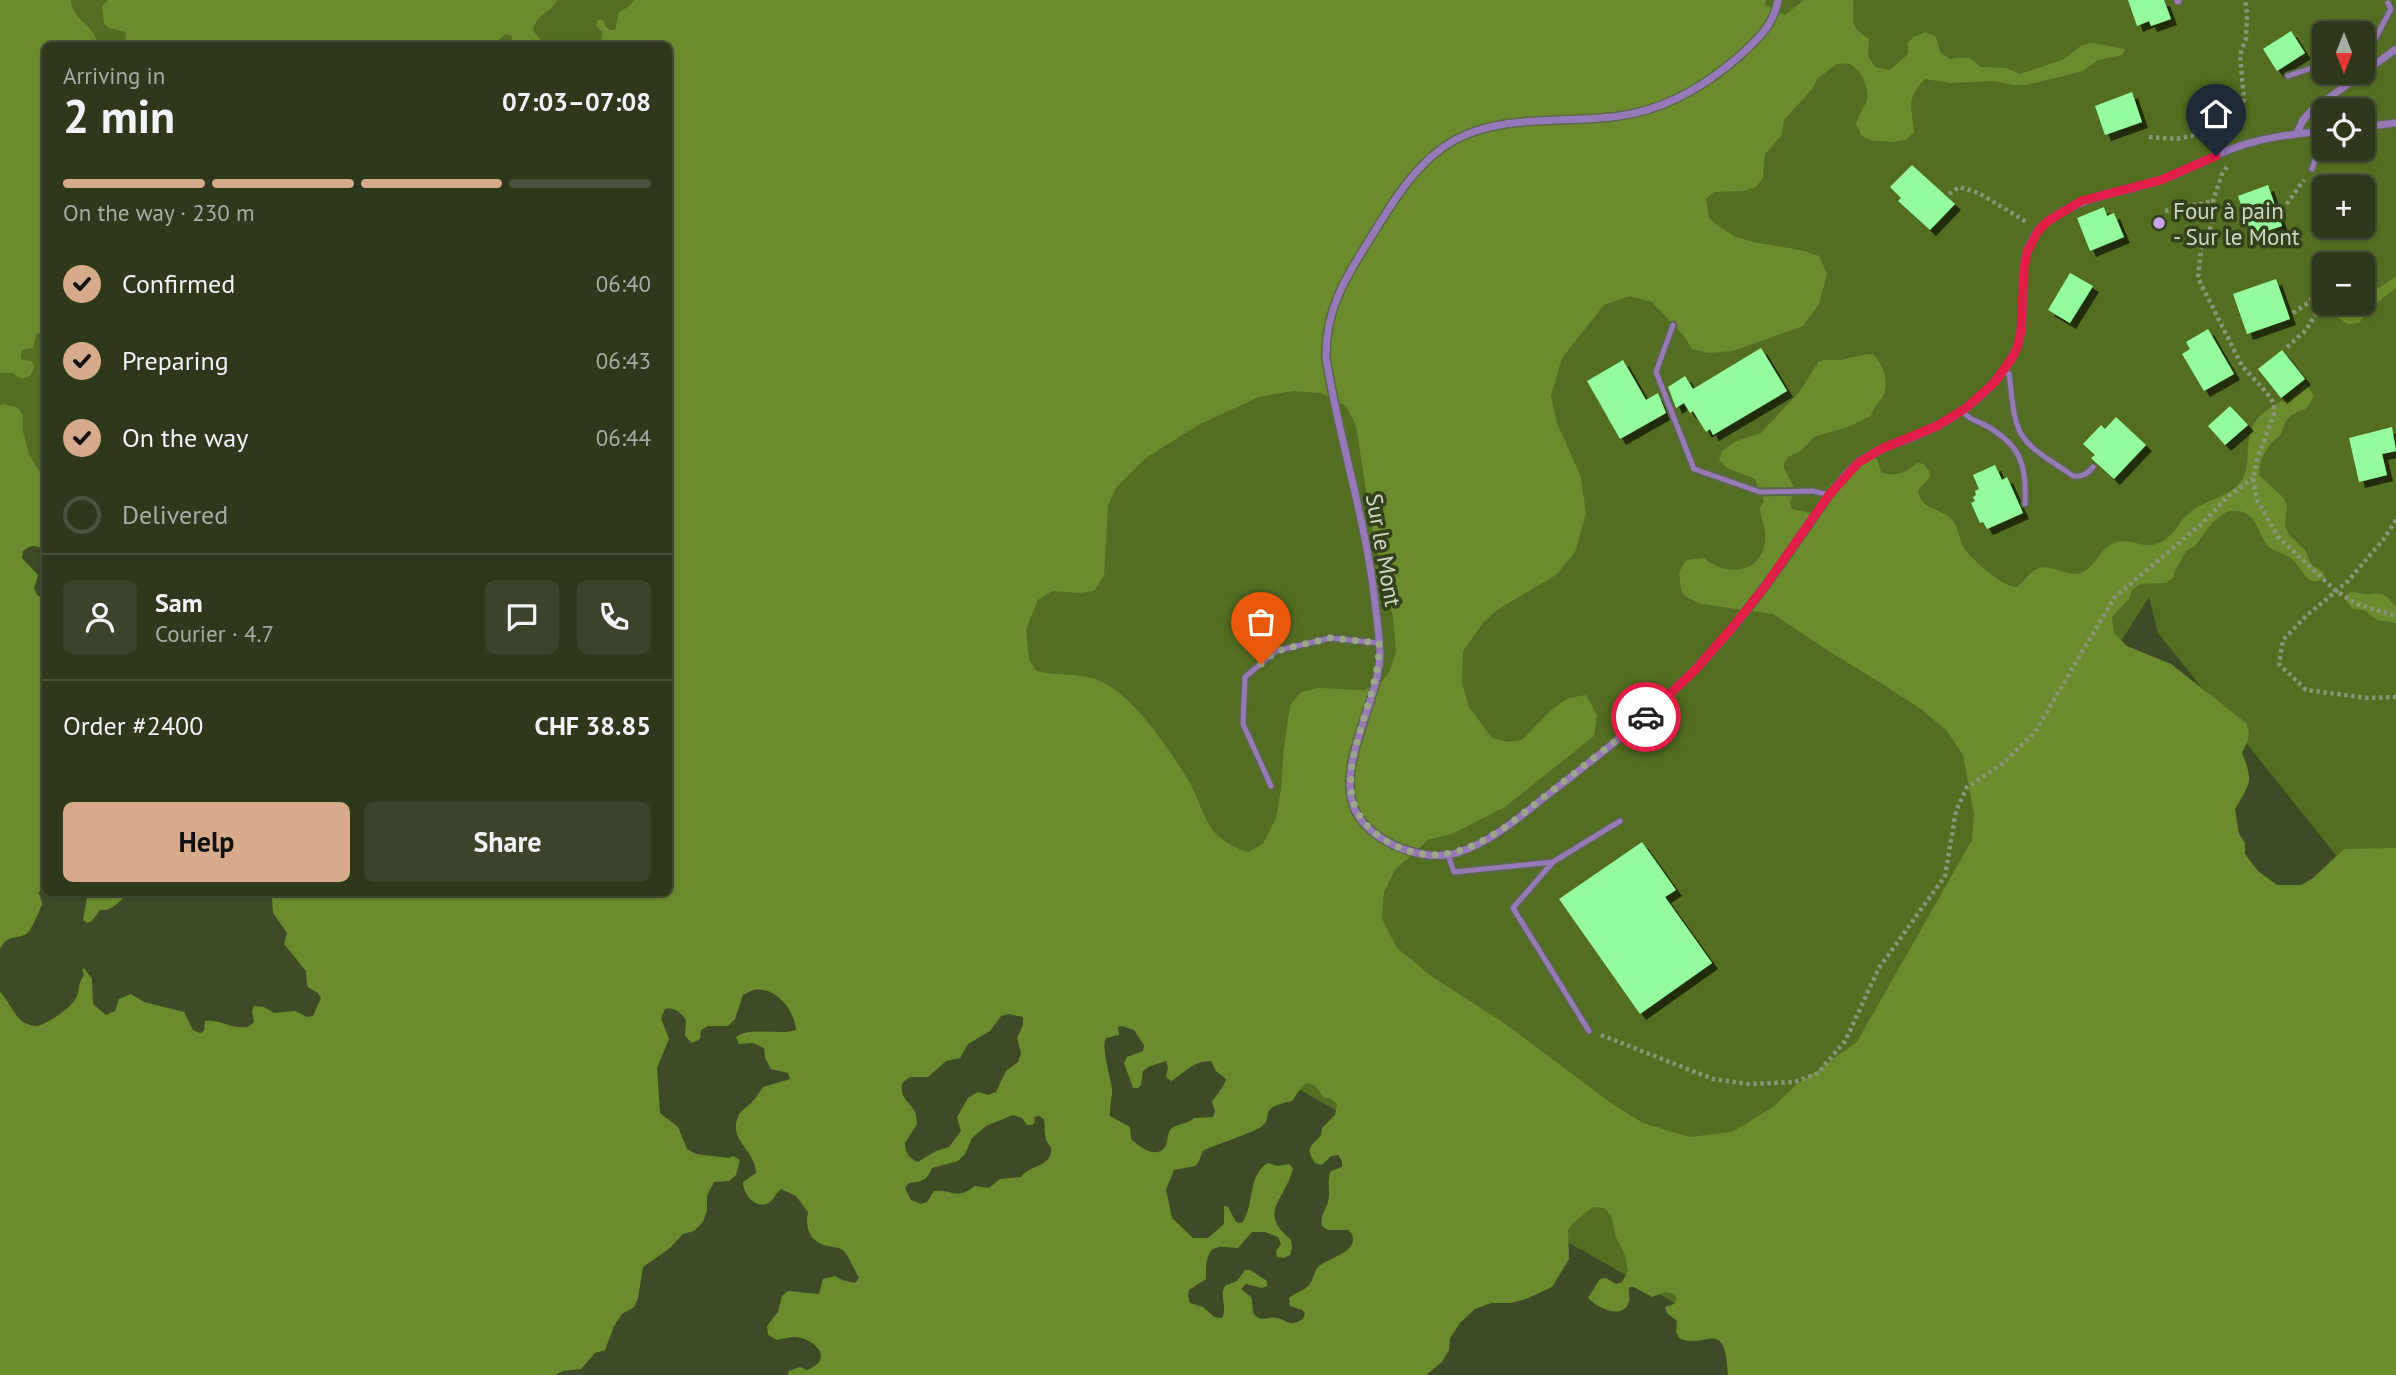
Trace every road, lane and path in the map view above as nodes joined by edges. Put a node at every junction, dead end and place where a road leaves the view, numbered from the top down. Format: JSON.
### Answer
{"nodes":[{"id":1,"x":1778,"y":0,"type":"edge"},
{"id":2,"x":2245,"y":0,"type":"edge"},
{"id":3,"x":2388,"y":3,"type":"dead end"},
{"id":4,"x":2375,"y":39,"type":"edge"},
{"id":5,"x":2396,"y":49,"type":"edge"},
{"id":6,"x":2375,"y":60,"type":"edge"},
{"id":7,"x":2312,"y":68,"type":"edge"},
{"id":8,"x":2288,"y":76,"type":"dead end"},
{"id":9,"x":2343,"y":84,"type":"edge"},
{"id":10,"x":2396,"y":123,"type":"edge"},
{"id":11,"x":2375,"y":125,"type":"edge"},
{"id":12,"x":2312,"y":132,"type":"edge"},
{"id":13,"x":2297,"y":133,"type":"junction"},
{"id":14,"x":2149,"y":137,"type":"dead end"},
{"id":15,"x":2315,"y":161,"type":"edge"},
{"id":16,"x":2229,"y":166,"type":"dead end"},
{"id":17,"x":2312,"y":169,"type":"joint"},
{"id":18,"x":1949,"y":194,"type":"dead end"},
{"id":19,"x":2213,"y":201,"type":"junction"},
{"id":20,"x":2281,"y":208,"type":"dead end"},
{"id":21,"x":2165,"y":211,"type":"dead end"},
{"id":22,"x":2038,"y":231,"type":"junction"},
{"id":23,"x":2312,"y":298,"type":"edge"},
{"id":24,"x":2293,"y":313,"type":"dead end"},
{"id":25,"x":2315,"y":315,"type":"edge"},
{"id":26,"x":1673,"y":325,"type":"dead end"},
{"id":27,"x":2287,"y":347,"type":"dead end"},
{"id":28,"x":2004,"y":371,"type":"junction"},
{"id":29,"x":1962,"y":411,"type":"junction"},
{"id":30,"x":2094,"y":467,"type":"dead end"},
{"id":31,"x":2253,"y":478,"type":"junction"},
{"id":32,"x":1829,"y":495,"type":"junction"},
{"id":33,"x":2025,"y":504,"type":"dead end"},
{"id":34,"x":2396,"y":520,"type":"edge"},
{"id":35,"x":2336,"y":591,"type":"junction"},
{"id":36,"x":2396,"y":616,"type":"edge"},
{"id":37,"x":1379,"y":643,"type":"junction"},
{"id":38,"x":2396,"y":696,"type":"edge"},
{"id":39,"x":1271,"y":786,"type":"dead end"},
{"id":40,"x":1620,"y":821,"type":"dead end"},
{"id":41,"x":1448,"y":855,"type":"junction"},
{"id":42,"x":1553,"y":862,"type":"junction"},
{"id":43,"x":1589,"y":1031,"type":"joint"}],
"edges":[{"from":1,"to":37,"type":"street","name":"Sur le Mont"},
{"from":2,"to":14,"type":"path"},
{"from":3,"to":4,"type":"lane"},
{"from":5,"to":6,"type":"street"},
{"from":7,"to":8,"type":"lane"},
{"from":9,"to":13,"type":"street"},
{"from":10,"to":11,"type":"street"},
{"from":12,"to":13,"type":"street"},
{"from":13,"to":22,"type":"street"},
{"from":15,"to":17,"type":"lane"},
{"from":16,"to":19,"type":"path"},
{"from":17,"to":20,"type":"path"},
{"from":18,"to":22,"type":"path"},
{"from":19,"to":21,"type":"path"},
{"from":19,"to":31,"type":"path"},
{"from":22,"to":28,"type":"street","name":"Sur le Mont"},
{"from":23,"to":24,"type":"path"},
{"from":25,"to":27,"type":"path"},
{"from":26,"to":32,"type":"lane"},
{"from":28,"to":29,"type":"street","name":"Sur le Mont"},
{"from":28,"to":30,"type":"lane"},
{"from":29,"to":32,"type":"street","name":"Sur le Mont"},
{"from":29,"to":33,"type":"lane"},
{"from":31,"to":35,"type":"path"},
{"from":31,"to":43,"type":"path"},
{"from":32,"to":41,"type":"street","name":"Sur le Mont"},
{"from":34,"to":35,"type":"path"},
{"from":35,"to":36,"type":"path"},
{"from":35,"to":38,"type":"path"},
{"from":37,"to":39,"type":"lane"},
{"from":37,"to":41,"type":"street","name":"Sur le Mont"},
{"from":40,"to":42,"type":"lane"},
{"from":41,"to":42,"type":"lane"},
{"from":42,"to":43,"type":"lane"}]}
